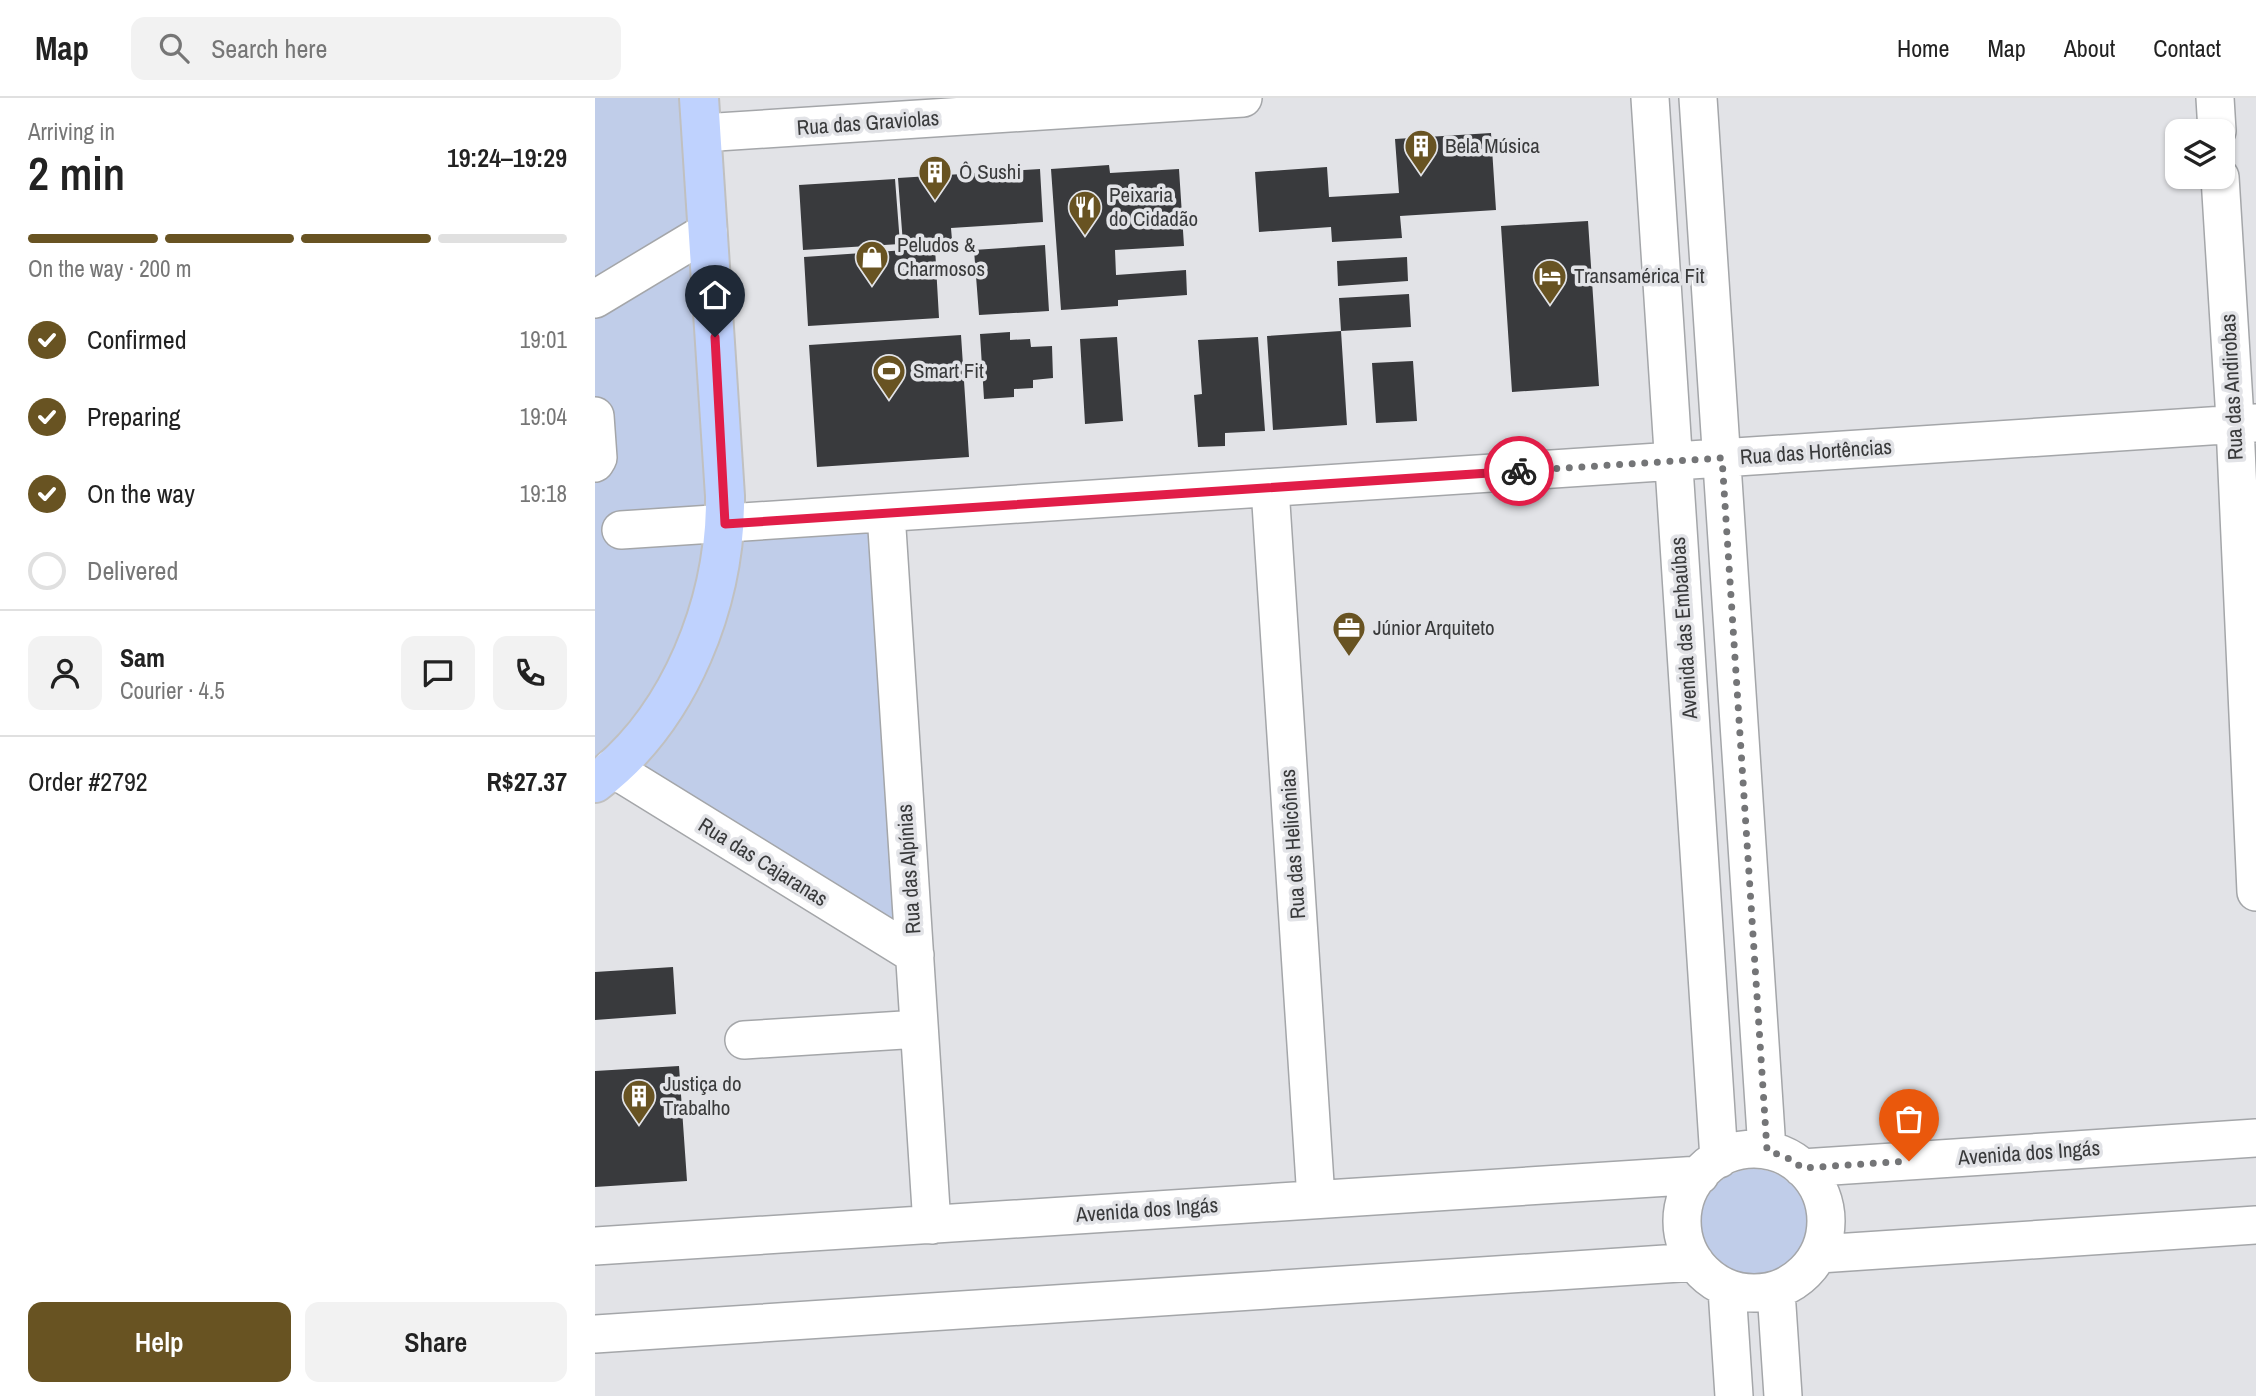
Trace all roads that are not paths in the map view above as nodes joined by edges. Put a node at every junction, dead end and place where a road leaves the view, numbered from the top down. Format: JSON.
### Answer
{"nodes":[{"id":1,"x":1650,"y":98,"type":"edge"},
{"id":2,"x":1699,"y":98,"type":"edge"},
{"id":3,"x":2215,"y":98,"type":"edge"},
{"id":4,"x":1227,"y":99,"type":"edge"},
{"id":5,"x":700,"y":116,"type":"edge"},
{"id":6,"x":2216,"y":119,"type":"edge"},
{"id":7,"x":2221,"y":189,"type":"edge"},
{"id":8,"x":708,"y":232,"type":"junction"},
{"id":9,"x":595,"y":299,"type":"edge"},
{"id":10,"x":595,"y":416,"type":"edge"},
{"id":11,"x":2245,"y":424,"type":"edge"},
{"id":12,"x":1722,"y":458,"type":"junction"},
{"id":13,"x":1673,"y":461,"type":"junction"},
{"id":14,"x":595,"y":463,"type":"edge"},
{"id":15,"x":1270,"y":488,"type":"junction"},
{"id":16,"x":886,"y":513,"type":"junction"},
{"id":17,"x":725,"y":524,"type":"junction"},
{"id":18,"x":621,"y":530,"type":"dead end"},
{"id":19,"x":603,"y":776,"type":"edge"},
{"id":20,"x":2256,"y":892,"type":"edge"},
{"id":21,"x":915,"y":955,"type":"junction"},
{"id":22,"x":919,"y":1029,"type":"junction"},
{"id":23,"x":744,"y":1040,"type":"dead end"},
{"id":24,"x":2256,"y":1138,"type":"edge"},
{"id":25,"x":1767,"y":1150,"type":"junction"},
{"id":26,"x":1709,"y":1167,"type":"junction"},
{"id":27,"x":1802,"y":1168,"type":"junction"},
{"id":28,"x":1316,"y":1199,"type":"junction"},
{"id":29,"x":932,"y":1224,"type":"junction"},
{"id":30,"x":2256,"y":1225,"type":"edge"},
{"id":31,"x":595,"y":1247,"type":"edge"},
{"id":32,"x":1819,"y":1254,"type":"junction"},
{"id":33,"x":1695,"y":1262,"type":"junction"},
{"id":34,"x":1727,"y":1289,"type":"junction"},
{"id":35,"x":1776,"y":1290,"type":"junction"},
{"id":36,"x":595,"y":1334,"type":"edge"},
{"id":37,"x":1734,"y":1396,"type":"edge"},
{"id":38,"x":1783,"y":1396,"type":"edge"}],
"edges":[{"from":1,"to":13,"type":"street","name":"Avenida das Embaúbas"},
{"from":2,"to":12,"type":"street"},
{"from":3,"to":6,"type":"street"},
{"from":4,"to":5,"type":"street","name":"Rua das Graviolas"},
{"from":5,"to":8,"type":"main road"},
{"from":7,"to":11,"type":"street","name":"Rua das Andirobas"},
{"from":8,"to":9,"type":"street"},
{"from":8,"to":17,"type":"main road"},
{"from":10,"to":14,"type":"street"},
{"from":11,"to":12,"type":"street","name":"Rua das Hortências"},
{"from":11,"to":20,"type":"street","name":"Rua das Andirobas"},
{"from":12,"to":13,"type":"street","name":"Rua das Hortências"},
{"from":12,"to":25,"type":"street"},
{"from":13,"to":15,"type":"street","name":"Rua das Hortências"},
{"from":13,"to":26,"type":"street","name":"Avenida das Embaúbas"},
{"from":15,"to":16,"type":"street","name":"Rua das Hortências"},
{"from":15,"to":28,"type":"street","name":"Rua das Helicônias"},
{"from":16,"to":17,"type":"street","name":"Rua das Hortências"},
{"from":16,"to":21,"type":"street","name":"Rua das Alpínias"},
{"from":17,"to":18,"type":"street","name":"Rua das Hortências"},
{"from":17,"to":19,"type":"main road"},
{"from":19,"to":21,"type":"street","name":"Rua das Cajaranas"},
{"from":21,"to":22,"type":"street","name":"Rua das Alpínias"},
{"from":22,"to":23,"type":"street"},
{"from":22,"to":29,"type":"street","name":"Rua das Alpínias"},
{"from":24,"to":27,"type":"street","name":"Avenida dos Ingás"},
{"from":25,"to":26,"type":"street"},
{"from":25,"to":27,"type":"street"},
{"from":26,"to":28,"type":"street","name":"Avenida dos Ingás"},
{"from":26,"to":33,"type":"street"},
{"from":27,"to":32,"type":"street"},
{"from":28,"to":29,"type":"street","name":"Avenida dos Ingás"},
{"from":29,"to":31,"type":"street","name":"Avenida dos Ingás"},
{"from":30,"to":32,"type":"street"},
{"from":32,"to":35,"type":"street"},
{"from":33,"to":34,"type":"street"},
{"from":33,"to":36,"type":"street"},
{"from":34,"to":35,"type":"street"},
{"from":34,"to":37,"type":"street"},
{"from":35,"to":38,"type":"street"}]}
